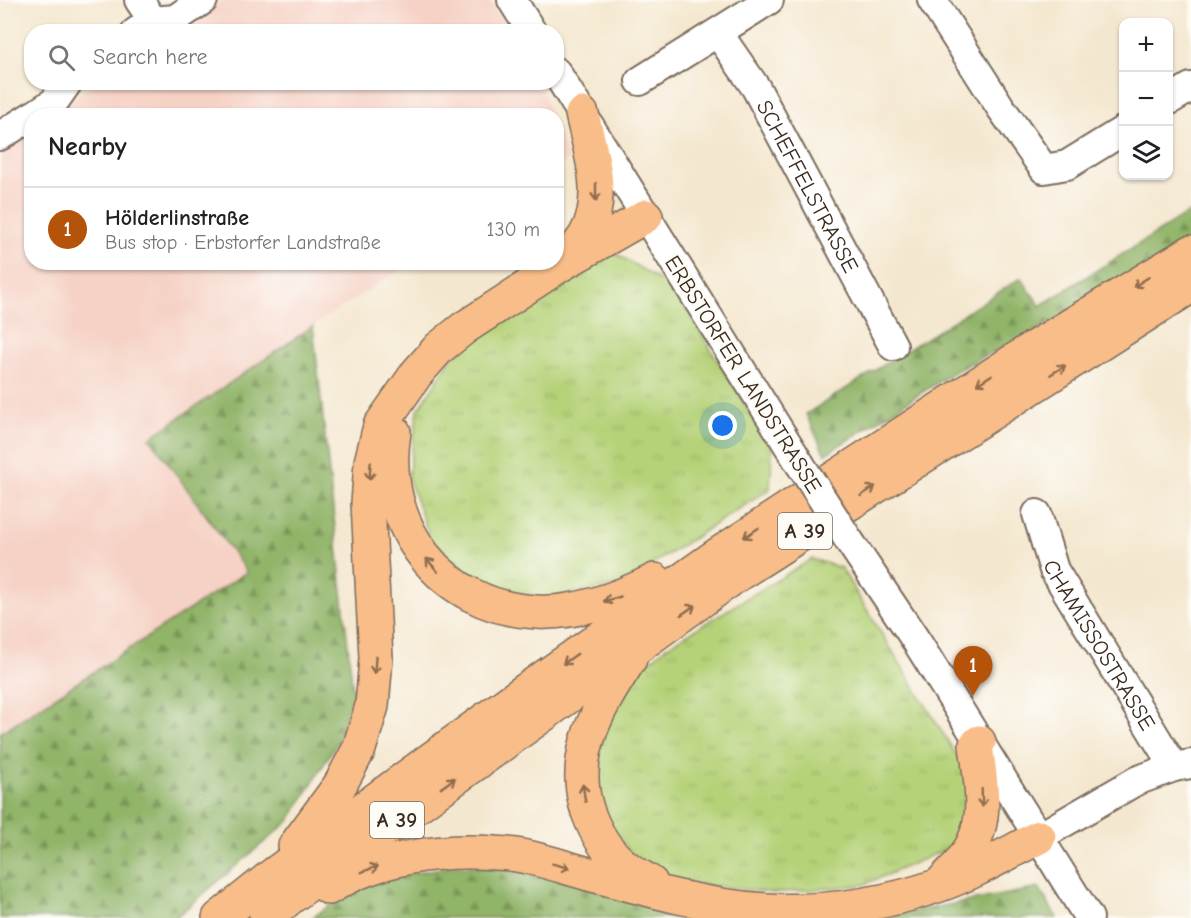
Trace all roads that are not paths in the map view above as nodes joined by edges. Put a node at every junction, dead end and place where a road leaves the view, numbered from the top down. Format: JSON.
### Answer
{"nodes":[{"id":1,"x":203,"y":0,"type":"edge"},
{"id":2,"x":512,"y":0,"type":"edge"},
{"id":3,"x":769,"y":0,"type":"edge"},
{"id":4,"x":932,"y":0,"type":"edge"},
{"id":5,"x":143,"y":17,"type":"edge"},
{"id":6,"x":527,"y":24,"type":"edge"},
{"id":7,"x":718,"y":33,"type":"junction"},
{"id":8,"x":640,"y":81,"type":"dead end"},
{"id":9,"x":564,"y":85,"type":"edge"},
{"id":10,"x":1191,"y":87,"type":"edge"},
{"id":11,"x":62,"y":90,"type":"edge"},
{"id":12,"x":1173,"y":98,"type":"edge"},
{"id":13,"x":45,"y":108,"type":"edge"},
{"id":14,"x":582,"y":114,"type":"junction"},
{"id":15,"x":24,"y":121,"type":"edge"},
{"id":16,"x":1119,"y":133,"type":"edge"},
{"id":17,"x":0,"y":136,"type":"edge"},
{"id":18,"x":646,"y":216,"type":"junction"},
{"id":19,"x":1191,"y":252,"type":"edge"},
{"id":20,"x":564,"y":262,"type":"edge"},
{"id":21,"x":564,"y":263,"type":"edge"},
{"id":22,"x":552,"y":270,"type":"edge"},
{"id":23,"x":1191,"y":286,"type":"edge"},
{"id":24,"x":892,"y":346,"type":"dead end"},
{"id":25,"x":400,"y":399,"type":"junction"},
{"id":26,"x":1037,"y":514,"type":"dead end"},
{"id":27,"x":720,"y":553,"type":"junction"},
{"id":28,"x":640,"y":644,"type":"junction"},
{"id":29,"x":980,"y":742,"type":"junction"},
{"id":30,"x":1184,"y":771,"type":"edge"},
{"id":31,"x":1039,"y":837,"type":"junction"},
{"id":32,"x":274,"y":874,"type":"junction"},
{"id":33,"x":938,"y":886,"type":"junction"},
{"id":34,"x":672,"y":897,"type":"junction"},
{"id":35,"x":219,"y":918,"type":"edge"},
{"id":36,"x":266,"y":918,"type":"edge"},
{"id":37,"x":282,"y":918,"type":"edge"},
{"id":38,"x":1089,"y":918,"type":"edge"}],
"edges":[{"from":1,"to":5,"type":"street"},
{"from":2,"to":6,"type":"street"},
{"from":3,"to":7,"type":"street"},
{"from":4,"to":16,"type":"street"},
{"from":7,"to":8,"type":"street"},
{"from":7,"to":24,"type":"street","name":"SCHEFFELSTRASSE"},
{"from":9,"to":14,"type":"street","name":"ERBSTORFER LANDSTRASSE"},
{"from":10,"to":12,"type":"street"},
{"from":11,"to":13,"type":"street"},
{"from":14,"to":18,"type":"street","name":"ERBSTORFER LANDSTRASSE"},
{"from":14,"to":20,"type":"highway","one_way":true},
{"from":15,"to":17,"type":"street"},
{"from":18,"to":21,"type":"highway"},
{"from":18,"to":29,"type":"street","name":"ERBSTORFER LANDSTRASSE","bridge":true},
{"from":19,"to":27,"type":"highway","number":"A 39","one_way":true},
{"from":22,"to":25,"type":"highway"},
{"from":28,"to":23,"type":"highway","number":"A 39","one_way":true},
{"from":27,"to":25,"type":"highway","one_way":true},
{"from":25,"to":32,"type":"highway","one_way":true},
{"from":26,"to":30,"type":"street","name":"CHAMISSOSTRASSE"},
{"from":27,"to":32,"type":"highway","number":"A 39","one_way":true},
{"from":34,"to":28,"type":"highway","one_way":true},
{"from":36,"to":28,"type":"highway","number":"A 39","one_way":true},
{"from":29,"to":31,"type":"street","name":"ERBSTORFER LANDSTRASSE"},
{"from":29,"to":33,"type":"highway","one_way":true},
{"from":30,"to":31,"type":"street"},
{"from":31,"to":33,"type":"highway"},
{"from":31,"to":38,"type":"street","name":"ERBSTORFER LANDSTRASSE"},
{"from":32,"to":35,"type":"highway","number":"A 39"},
{"from":33,"to":34,"type":"highway"},
{"from":37,"to":34,"type":"highway","one_way":true}]}
